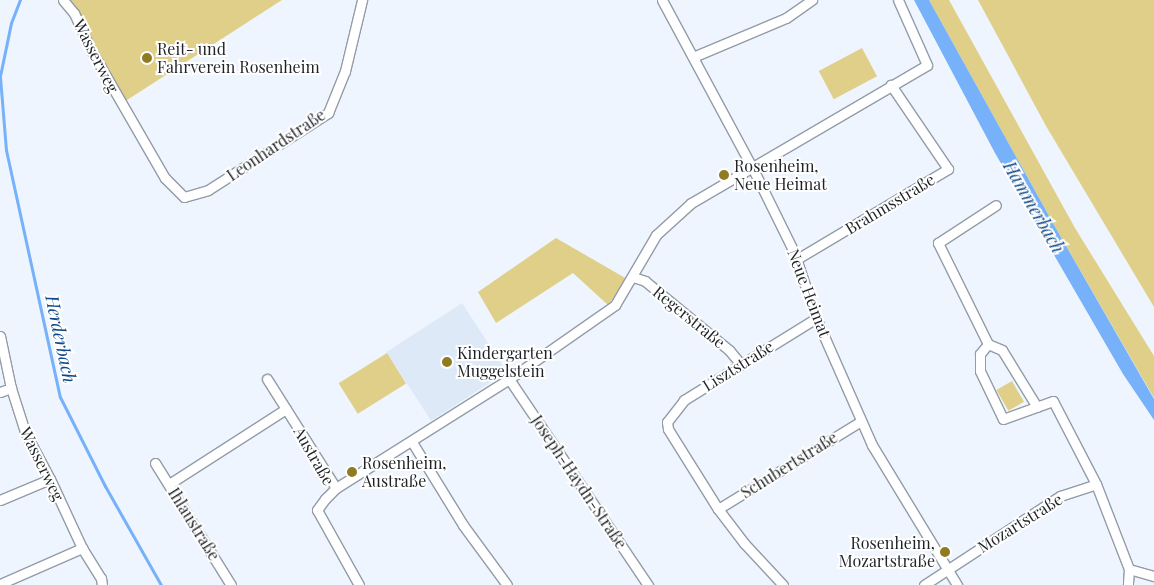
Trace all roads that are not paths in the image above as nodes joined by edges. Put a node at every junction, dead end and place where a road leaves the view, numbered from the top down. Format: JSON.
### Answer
{"nodes":[{"id":1,"x":63,"y":0,"type":"edge"},
{"id":2,"x":362,"y":0,"type":"edge"},
{"id":3,"x":662,"y":0,"type":"edge"},
{"id":4,"x":812,"y":0,"type":"edge"},
{"id":5,"x":898,"y":0,"type":"edge"},
{"id":6,"x":693,"y":57,"type":"junction"},
{"id":7,"x":891,"y":85,"type":"junction"},
{"id":8,"x":142,"y":140,"type":"joint"},
{"id":9,"x":752,"y":167,"type":"junction"},
{"id":10,"x":996,"y":204,"type":"dead end"},
{"id":11,"x":797,"y":259,"type":"junction"},
{"id":12,"x":633,"y":277,"type":"junction"},
{"id":13,"x":816,"y":318,"type":"junction"},
{"id":14,"x":0,"y":336,"type":"edge"},
{"id":15,"x":988,"y":344,"type":"junction"},
{"id":16,"x":740,"y":363,"type":"junction"},
{"id":17,"x":267,"y":379,"type":"dead end"},
{"id":18,"x":509,"y":379,"type":"junction"},
{"id":19,"x":11,"y":388,"type":"junction"},
{"id":20,"x":0,"y":392,"type":"edge"},
{"id":21,"x":1037,"y":407,"type":"junction"},
{"id":22,"x":286,"y":409,"type":"junction"},
{"id":23,"x":861,"y":421,"type":"junction"},
{"id":24,"x":412,"y":442,"type":"junction"},
{"id":25,"x":155,"y":463,"type":"dead end"},
{"id":26,"x":50,"y":479,"type":"junction"},
{"id":27,"x":168,"y":484,"type":"junction"},
{"id":28,"x":1096,"y":484,"type":"junction"},
{"id":29,"x":336,"y":488,"type":"junction"},
{"id":30,"x":0,"y":500,"type":"edge"},
{"id":31,"x":718,"y":509,"type":"junction"},
{"id":32,"x":82,"y":548,"type":"junction"},
{"id":33,"x":947,"y":569,"type":"junction"},
{"id":34,"x":1129,"y":569,"type":"junction"},
{"id":35,"x":1154,"y":576,"type":"edge"},
{"id":36,"x":0,"y":584,"type":"edge"},
{"id":37,"x":102,"y":585,"type":"edge"},
{"id":38,"x":231,"y":585,"type":"edge"},
{"id":39,"x":358,"y":585,"type":"edge"},
{"id":40,"x":507,"y":585,"type":"edge"},
{"id":41,"x":648,"y":585,"type":"edge"},
{"id":42,"x":783,"y":585,"type":"edge"},
{"id":43,"x":924,"y":585,"type":"edge"},
{"id":44,"x":957,"y":585,"type":"edge"},
{"id":45,"x":1128,"y":585,"type":"edge"}],
"edges":[{"from":1,"to":8,"type":"street","name":"Wasserweg"},
{"from":2,"to":8,"type":"street","name":"Leonhardstraße"},
{"from":3,"to":6,"type":"street","name":"Neue Heimat"},
{"from":4,"to":6,"type":"street"},
{"from":5,"to":7,"type":"street"},
{"from":6,"to":9,"type":"street","name":"Neue Heimat"},
{"from":7,"to":9,"type":"street"},
{"from":7,"to":11,"type":"street","name":"Brahmsstraße"},
{"from":9,"to":11,"type":"street","name":"Neue Heimat"},
{"from":9,"to":12,"type":"street"},
{"from":10,"to":15,"type":"street"},
{"from":11,"to":13,"type":"street","name":"Neue Heimat"},
{"from":12,"to":16,"type":"street","name":"Regerstraße"},
{"from":12,"to":18,"type":"street"},
{"from":13,"to":16,"type":"street","name":"Lisztstraße"},
{"from":13,"to":23,"type":"street","name":"Neue Heimat"},
{"from":14,"to":19,"type":"street","name":"Wasserweg"},
{"from":15,"to":21,"type":"street"},
{"from":15,"to":21,"type":"street"},
{"from":16,"to":31,"type":"street","name":"Lisztstraße"},
{"from":17,"to":22,"type":"street","name":"Austraße"},
{"from":18,"to":24,"type":"street"},
{"from":18,"to":41,"type":"street","name":"Joseph-Haydn-Straße"},
{"from":19,"to":20,"type":"street"},
{"from":19,"to":26,"type":"street","name":"Wasserweg"},
{"from":21,"to":28,"type":"street"},
{"from":22,"to":27,"type":"street"},
{"from":22,"to":29,"type":"street","name":"Austraße"},
{"from":23,"to":31,"type":"street","name":"Schubertstraße"},
{"from":23,"to":33,"type":"street","name":"Neue Heimat"},
{"from":24,"to":29,"type":"street"},
{"from":24,"to":40,"type":"street"},
{"from":25,"to":27,"type":"street","name":"Ihlaustraße"},
{"from":26,"to":30,"type":"street"},
{"from":26,"to":32,"type":"street","name":"Wasserweg"},
{"from":27,"to":38,"type":"street","name":"Ihlaustraße"},
{"from":28,"to":33,"type":"street","name":"Mozartstraße"},
{"from":28,"to":34,"type":"street"},
{"from":29,"to":39,"type":"street","name":"Austraße"},
{"from":31,"to":42,"type":"street"},
{"from":32,"to":36,"type":"street"},
{"from":32,"to":37,"type":"street","name":"Wasserweg"},
{"from":33,"to":43,"type":"street","name":"Mozartstraße"},
{"from":33,"to":44,"type":"street","name":"Neue Heimat"},
{"from":34,"to":35,"type":"street"},
{"from":34,"to":45,"type":"street"}]}
